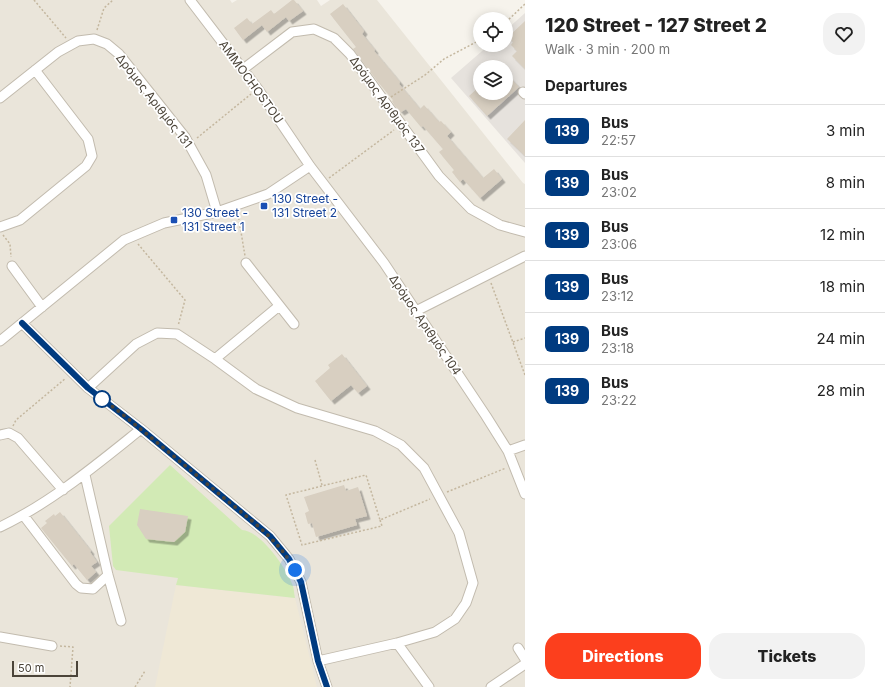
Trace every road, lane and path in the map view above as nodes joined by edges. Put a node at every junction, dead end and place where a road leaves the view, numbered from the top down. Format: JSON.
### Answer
{"nodes":[{"id":1,"x":34,"y":0,"type":"edge"},
{"id":2,"x":113,"y":0,"type":"edge"},
{"id":3,"x":190,"y":0,"type":"edge"},
{"id":4,"x":525,"y":4,"type":"edge"},
{"id":5,"x":513,"y":15,"type":"edge"},
{"id":6,"x":94,"y":39,"type":"junction"},
{"id":7,"x":71,"y":44,"type":"junction"},
{"id":8,"x":473,"y":44,"type":"edge"},
{"id":9,"x":35,"y":70,"type":"junction"},
{"id":10,"x":242,"y":70,"type":"junction"},
{"id":11,"x":258,"y":89,"type":"junction"},
{"id":12,"x":0,"y":98,"type":"edge"},
{"id":13,"x":384,"y":102,"type":"junction"},
{"id":14,"x":401,"y":125,"type":"junction"},
{"id":15,"x":189,"y":145,"type":"junction"},
{"id":16,"x":310,"y":166,"type":"junction"},
{"id":17,"x":323,"y":183,"type":"junction"},
{"id":18,"x":236,"y":205,"type":"junction"},
{"id":19,"x":217,"y":212,"type":"junction"},
{"id":20,"x":0,"y":228,"type":"edge"},
{"id":21,"x":525,"y":232,"type":"edge"},
{"id":22,"x":131,"y":237,"type":"junction"},
{"id":23,"x":525,"y":256,"type":"edge"},
{"id":24,"x":246,"y":263,"type":"joint"},
{"id":25,"x":12,"y":266,"type":"joint"},
{"id":26,"x":488,"y":275,"type":"junction"},
{"id":27,"x":279,"y":306,"type":"junction"},
{"id":28,"x":42,"y":307,"type":"junction"},
{"id":29,"x":416,"y":311,"type":"junction"},
{"id":30,"x":22,"y":323,"type":"junction"},
{"id":31,"x":294,"y":324,"type":"dead end"},
{"id":32,"x":176,"y":334,"type":"junction"},
{"id":33,"x":525,"y":338,"type":"edge"},
{"id":34,"x":0,"y":341,"type":"edge"},
{"id":35,"x":513,"y":342,"type":"junction"},
{"id":36,"x":215,"y":359,"type":"junction"},
{"id":37,"x":73,"y":373,"type":"junction"},
{"id":38,"x":525,"y":374,"type":"edge"},
{"id":39,"x":88,"y":388,"type":"junction"},
{"id":40,"x":141,"y":429,"type":"junction"},
{"id":41,"x":4,"y":434,"type":"edge"},
{"id":42,"x":525,"y":444,"type":"edge"},
{"id":43,"x":508,"y":450,"type":"junction"},
{"id":44,"x":314,"y":460,"type":"dead end"},
{"id":45,"x":514,"y":466,"type":"junction"},
{"id":46,"x":85,"y":475,"type":"junction"},
{"id":47,"x":322,"y":486,"type":"junction"},
{"id":48,"x":63,"y":490,"type":"junction"},
{"id":49,"x":525,"y":494,"type":"edge"},
{"id":50,"x":438,"y":495,"type":"junction"},
{"id":51,"x":24,"y":516,"type":"junction"},
{"id":52,"x":380,"y":520,"type":"junction"},
{"id":53,"x":0,"y":527,"type":"edge"},
{"id":54,"x":108,"y":575,"type":"junction"},
{"id":55,"x":121,"y":620,"type":"dead end"},
{"id":56,"x":0,"y":637,"type":"edge"},
{"id":57,"x":397,"y":643,"type":"junction"},
{"id":58,"x":52,"y":646,"type":"joint"},
{"id":59,"x":518,"y":648,"type":"dead end"},
{"id":60,"x":525,"y":658,"type":"edge"},
{"id":61,"x":318,"y":661,"type":"junction"},
{"id":62,"x":525,"y":664,"type":"edge"},
{"id":63,"x":145,"y":671,"type":"dead end"},
{"id":64,"x":70,"y":687,"type":"edge"},
{"id":65,"x":135,"y":687,"type":"edge"},
{"id":66,"x":327,"y":687,"type":"edge"},
{"id":67,"x":429,"y":687,"type":"edge"},
{"id":68,"x":491,"y":687,"type":"edge"}],
"edges":[{"from":1,"to":7,"type":"path"},
{"from":2,"to":6,"type":"path"},
{"from":3,"to":10,"type":"street","name":"AMMOCHOSTOU"},
{"from":4,"to":5,"type":"path"},
{"from":6,"to":7,"type":"street"},
{"from":6,"to":15,"type":"street","name":"Δρόμος Αριθμός 131"},
{"from":7,"to":9,"type":"street"},
{"from":8,"to":13,"type":"path"},
{"from":9,"to":12,"type":"street"},
{"from":9,"to":20,"type":"street"},
{"from":10,"to":11,"type":"street","name":"AMMOCHOSTOU"},
{"from":10,"to":13,"type":"street","name":"Δρόμος Αριθμός 137"},
{"from":11,"to":15,"type":"path"},
{"from":11,"to":16,"type":"street","name":"AMMOCHOSTOU"},
{"from":13,"to":14,"type":"street","name":"Δρόμος Αριθμός 137"},
{"from":14,"to":17,"type":"path"},
{"from":14,"to":21,"type":"street","name":"Δρόμος Αριθμός 137"},
{"from":15,"to":19,"type":"street","name":"Δρόμος Αριθμός 131"},
{"from":16,"to":17,"type":"street","name":"Δρόμος Αριθμός 104"},
{"from":16,"to":18,"type":"street"},
{"from":17,"to":29,"type":"street","name":"Δρόμος Αριθμός 104"},
{"from":18,"to":19,"type":"street"},
{"from":18,"to":24,"type":"path"},
{"from":19,"to":22,"type":"street"},
{"from":20,"to":25,"type":"path"},
{"from":22,"to":28,"type":"street"},
{"from":22,"to":32,"type":"path"},
{"from":23,"to":26,"type":"street"},
{"from":24,"to":27,"type":"street"},
{"from":25,"to":28,"type":"street"},
{"from":26,"to":29,"type":"street"},
{"from":26,"to":35,"type":"path"},
{"from":27,"to":31,"type":"street"},
{"from":27,"to":36,"type":"street"},
{"from":28,"to":30,"type":"street"},
{"from":29,"to":43,"type":"street","name":"Δρόμος Αριθμός 104"},
{"from":30,"to":34,"type":"street"},
{"from":30,"to":37,"type":"street"},
{"from":32,"to":36,"type":"street"},
{"from":32,"to":39,"type":"street"},
{"from":33,"to":35,"type":"path"},
{"from":35,"to":38,"type":"path"},
{"from":36,"to":50,"type":"street"},
{"from":37,"to":39,"type":"street"},
{"from":37,"to":41,"type":"path"},
{"from":39,"to":40,"type":"street"},
{"from":40,"to":46,"type":"street"},
{"from":40,"to":61,"type":"street"},
{"from":41,"to":48,"type":"street"},
{"from":42,"to":43,"type":"street"},
{"from":43,"to":45,"type":"street","name":"Δρόμος Αριθμός 104"},
{"from":44,"to":47,"type":"path"},
{"from":45,"to":49,"type":"street","name":"Δρόμος Αριθμός 104"},
{"from":45,"to":50,"type":"path"},
{"from":46,"to":48,"type":"street"},
{"from":46,"to":54,"type":"street"},
{"from":47,"to":52,"type":"path"},
{"from":47,"to":52,"type":"path"},
{"from":48,"to":51,"type":"street"},
{"from":50,"to":52,"type":"path"},
{"from":50,"to":57,"type":"street"},
{"from":51,"to":53,"type":"street"},
{"from":51,"to":54,"type":"street"},
{"from":54,"to":55,"type":"street"},
{"from":56,"to":58,"type":"street"},
{"from":57,"to":61,"type":"street"},
{"from":57,"to":67,"type":"street"},
{"from":58,"to":64,"type":"path"},
{"from":59,"to":60,"type":"street"},
{"from":61,"to":66,"type":"street"},
{"from":62,"to":68,"type":"street"},
{"from":63,"to":65,"type":"path"}]}
